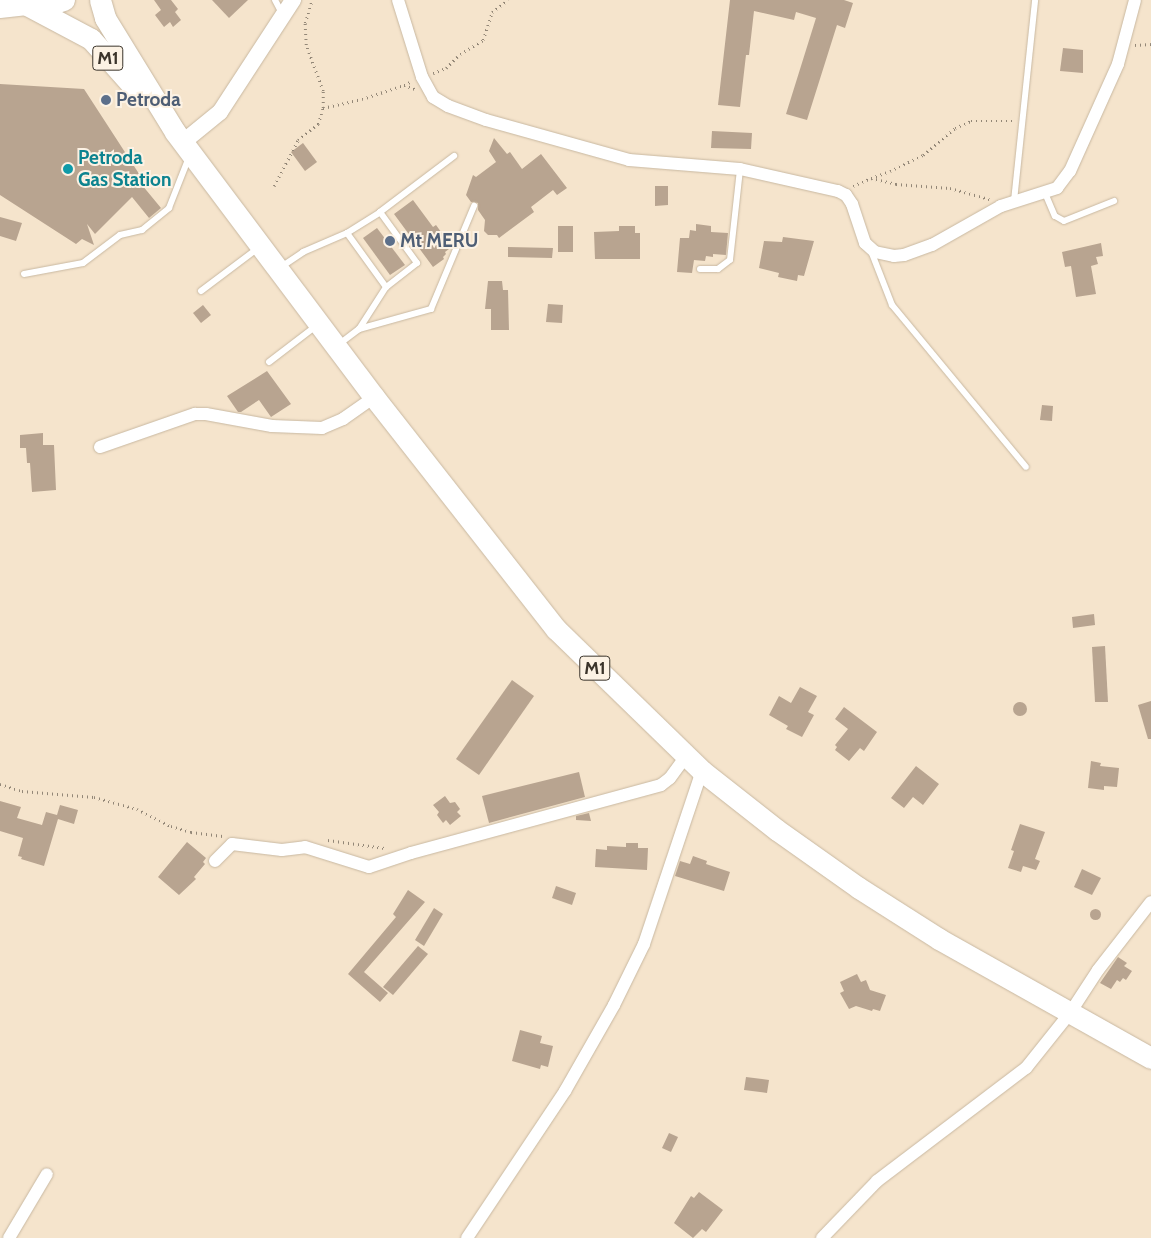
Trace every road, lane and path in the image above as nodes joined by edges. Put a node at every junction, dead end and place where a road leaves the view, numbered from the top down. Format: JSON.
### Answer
{"nodes":[{"id":1,"x":64,"y":0,"type":"edge"},
{"id":2,"x":100,"y":0,"type":"edge"},
{"id":3,"x":275,"y":0,"type":"edge"},
{"id":4,"x":293,"y":0,"type":"edge"},
{"id":5,"x":312,"y":0,"type":"edge"},
{"id":6,"x":398,"y":0,"type":"edge"},
{"id":7,"x":508,"y":0,"type":"edge"},
{"id":8,"x":1035,"y":0,"type":"edge"},
{"id":9,"x":1135,"y":0,"type":"edge"},
{"id":10,"x":21,"y":2,"type":"edge"},
{"id":11,"x":0,"y":8,"type":"edge"},
{"id":12,"x":284,"y":17,"type":"junction"},
{"id":13,"x":422,"y":77,"type":"junction"},
{"id":14,"x":404,"y":85,"type":"junction"},
{"id":15,"x":433,"y":97,"type":"junction"},
{"id":16,"x":323,"y":108,"type":"junction"},
{"id":17,"x":1022,"y":121,"type":"junction"},
{"id":18,"x":183,"y":143,"type":"junction"},
{"id":19,"x":454,"y":156,"type":"dead end"},
{"id":20,"x":740,"y":169,"type":"junction"},
{"id":21,"x":872,"y":178,"type":"junction"},
{"id":22,"x":274,"y":186,"type":"dead end"},
{"id":23,"x":1045,"y":193,"type":"junction"},
{"id":24,"x":846,"y":195,"type":"junction"},
{"id":25,"x":1014,"y":201,"type":"junction"},
{"id":26,"x":1114,"y":201,"type":"dead end"},
{"id":27,"x":474,"y":206,"type":"dead end"},
{"id":28,"x":1001,"y":206,"type":"junction"},
{"id":29,"x":380,"y":212,"type":"junction"},
{"id":30,"x":347,"y":233,"type":"junction"},
{"id":31,"x":261,"y":246,"type":"junction"},
{"id":32,"x":869,"y":247,"type":"junction"},
{"id":33,"x":279,"y":268,"type":"junction"},
{"id":34,"x":700,"y":269,"type":"dead end"},
{"id":35,"x":24,"y":274,"type":"dead end"},
{"id":36,"x":386,"y":287,"type":"junction"},
{"id":37,"x":201,"y":291,"type":"dead end"},
{"id":38,"x":319,"y":324,"type":"junction"},
{"id":39,"x":359,"y":329,"type":"junction"},
{"id":40,"x":336,"y":346,"type":"junction"},
{"id":41,"x":269,"y":362,"type":"dead end"},
{"id":42,"x":374,"y":397,"type":"junction"},
{"id":43,"x":100,"y":447,"type":"dead end"},
{"id":44,"x":1026,"y":467,"type":"dead end"},
{"id":45,"x":686,"y":756,"type":"junction"},
{"id":46,"x":702,"y":771,"type":"junction"},
{"id":47,"x":0,"y":784,"type":"edge"},
{"id":48,"x":228,"y":836,"type":"dead end"},
{"id":49,"x":319,"y":839,"type":"dead end"},
{"id":50,"x":411,"y":853,"type":"junction"},
{"id":51,"x":216,"y":861,"type":"dead end"},
{"id":52,"x":1151,"y":902,"type":"edge"},
{"id":53,"x":1070,"y":1013,"type":"junction"},
{"id":54,"x":1148,"y":1051,"type":"edge"},
{"id":55,"x":47,"y":1174,"type":"dead end"},
{"id":56,"x":9,"y":1238,"type":"edge"},
{"id":57,"x":467,"y":1238,"type":"edge"},
{"id":58,"x":822,"y":1238,"type":"edge"}],
"edges":[{"from":1,"to":10,"type":"highway"},
{"from":2,"to":18,"type":"highway","number":"M1"},
{"from":3,"to":12,"type":"lane"},
{"from":4,"to":12,"type":"street"},
{"from":5,"to":16,"type":"path"},
{"from":6,"to":13,"type":"street"},
{"from":7,"to":13,"type":"path"},
{"from":8,"to":17,"type":"lane"},
{"from":9,"to":23,"type":"street"},
{"from":10,"to":11,"type":"main road"},
{"from":10,"to":18,"type":"highway","number":"M1"},
{"from":12,"to":18,"type":"street"},
{"from":13,"to":14,"type":"path"},
{"from":13,"to":15,"type":"street"},
{"from":14,"to":15,"type":"path"},
{"from":14,"to":16,"type":"path"},
{"from":15,"to":20,"type":"street"},
{"from":16,"to":22,"type":"path"},
{"from":17,"to":21,"type":"path"},
{"from":17,"to":25,"type":"lane"},
{"from":18,"to":31,"type":"highway","number":"M1"},
{"from":18,"to":35,"type":"lane"},
{"from":19,"to":29,"type":"lane"},
{"from":20,"to":24,"type":"street"},
{"from":20,"to":34,"type":"lane"},
{"from":21,"to":24,"type":"path"},
{"from":21,"to":28,"type":"path"},
{"from":23,"to":25,"type":"street"},
{"from":23,"to":26,"type":"lane"},
{"from":24,"to":32,"type":"street"},
{"from":25,"to":28,"type":"street"},
{"from":27,"to":39,"type":"lane"},
{"from":28,"to":32,"type":"street"},
{"from":29,"to":30,"type":"lane"},
{"from":29,"to":36,"type":"lane"},
{"from":30,"to":33,"type":"lane"},
{"from":30,"to":36,"type":"lane"},
{"from":31,"to":33,"type":"highway","number":"M1"},
{"from":31,"to":37,"type":"lane"},
{"from":32,"to":44,"type":"lane"},
{"from":33,"to":38,"type":"highway","number":"M1"},
{"from":36,"to":39,"type":"lane"},
{"from":38,"to":40,"type":"highway","number":"M1"},
{"from":38,"to":41,"type":"lane"},
{"from":39,"to":40,"type":"lane"},
{"from":40,"to":42,"type":"highway","number":"M1"},
{"from":42,"to":43,"type":"street"},
{"from":42,"to":45,"type":"highway","number":"M1"},
{"from":45,"to":46,"type":"highway","number":"M1"},
{"from":45,"to":50,"type":"street"},
{"from":46,"to":53,"type":"highway","number":"M1"},
{"from":46,"to":57,"type":"street"},
{"from":47,"to":48,"type":"path"},
{"from":49,"to":50,"type":"path"},
{"from":50,"to":51,"type":"street"},
{"from":52,"to":53,"type":"street"},
{"from":53,"to":54,"type":"highway","number":"M1"},
{"from":53,"to":58,"type":"street"},
{"from":55,"to":56,"type":"street"}]}
